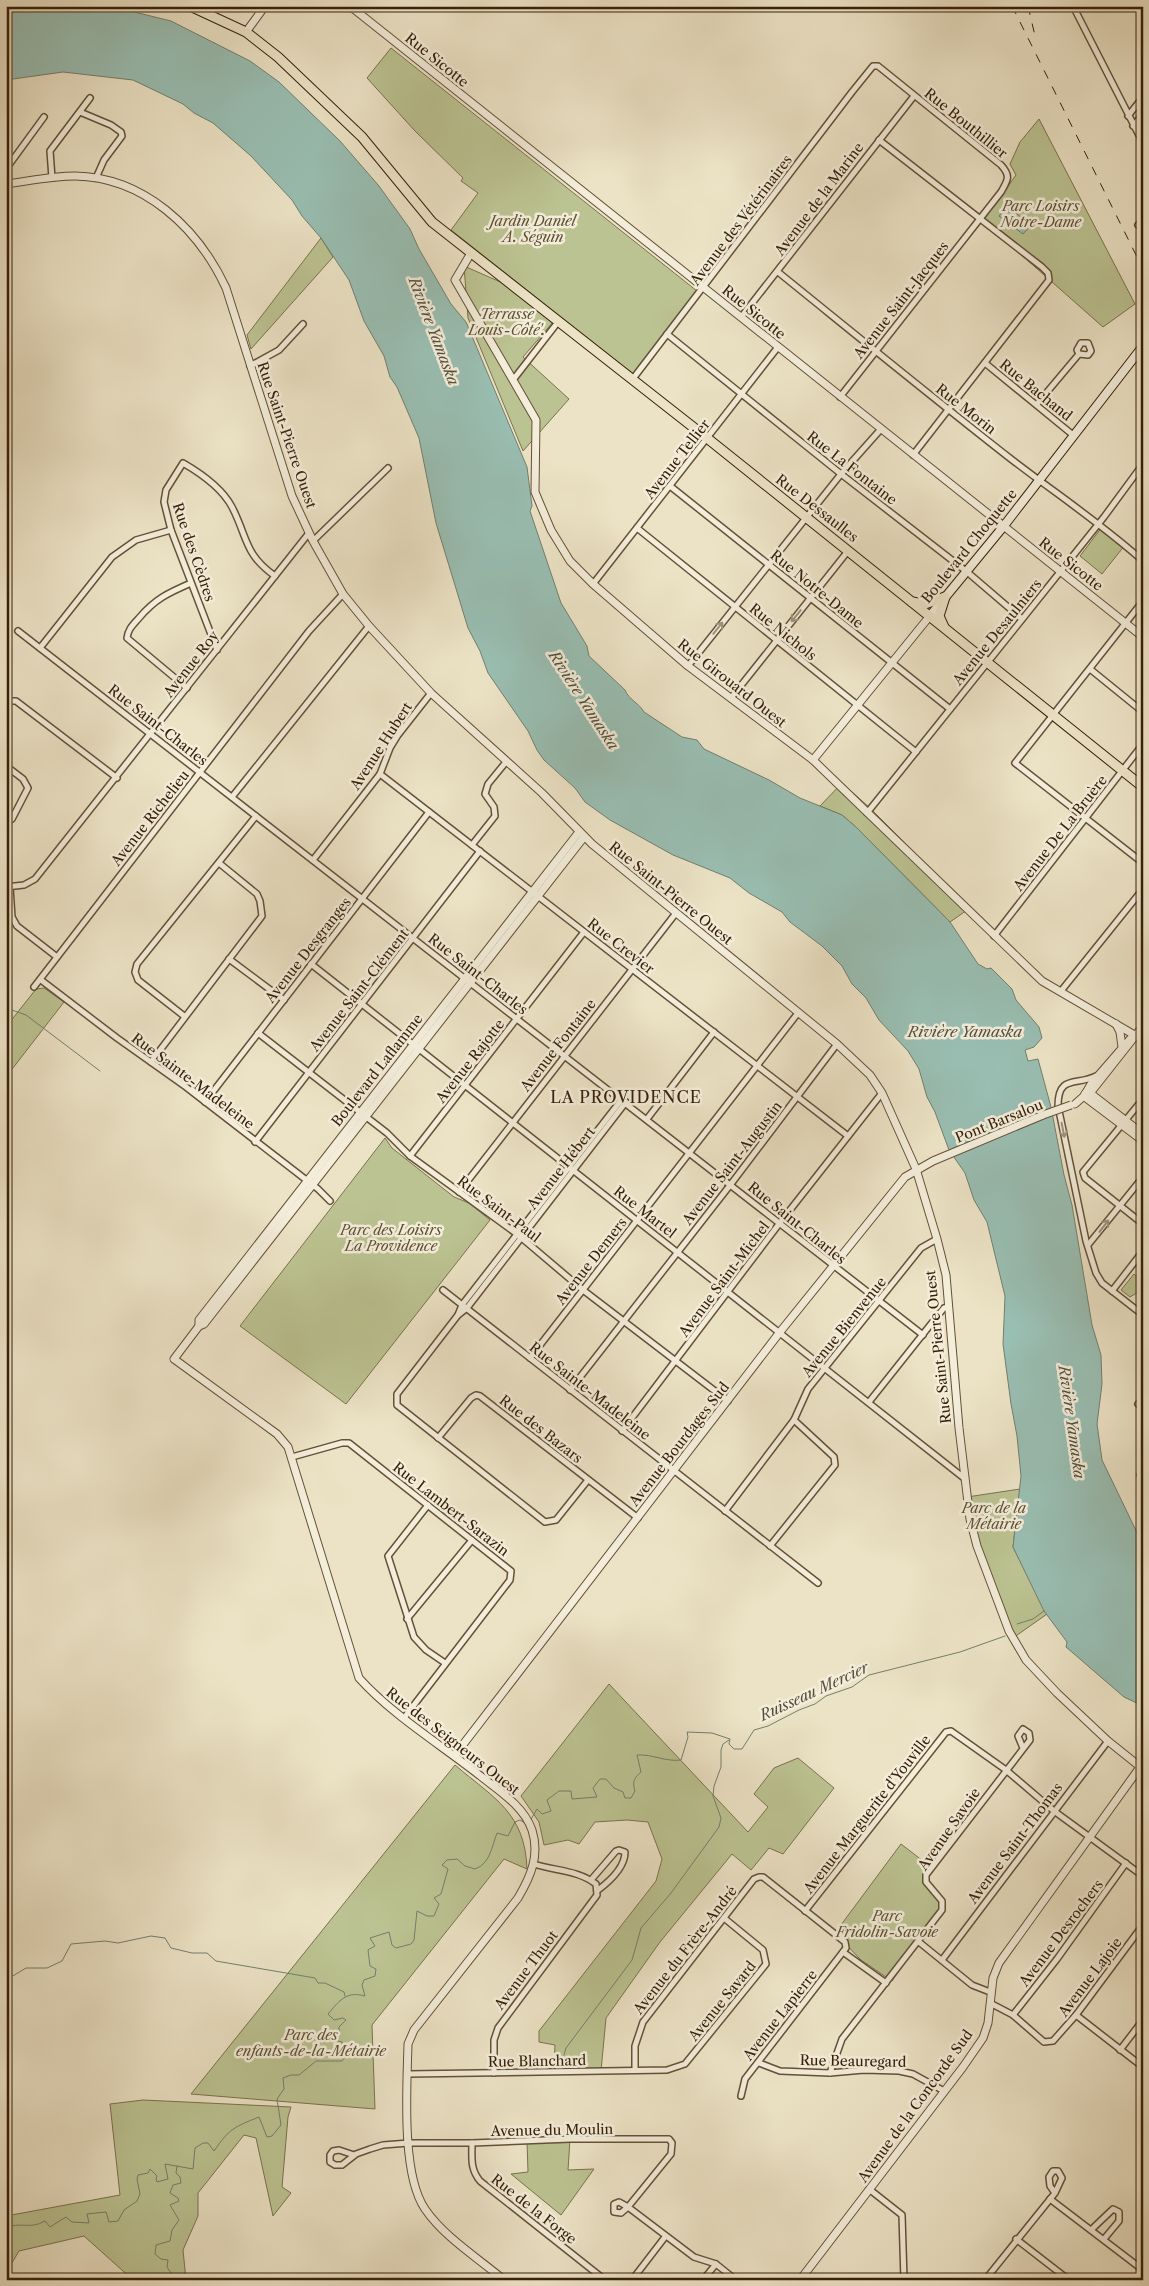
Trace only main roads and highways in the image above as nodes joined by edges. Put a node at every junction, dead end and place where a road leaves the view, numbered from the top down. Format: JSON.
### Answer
{"nodes":[{"id":1,"x":190,"y":6,"type":"edge"},
{"id":2,"x":1143,"y":346,"type":"edge"},
{"id":3,"x":945,"y":597,"type":"junction"},
{"id":4,"x":910,"y":602,"type":"junction"},
{"id":5,"x":929,"y":617,"type":"junction"},
{"id":6,"x":947,"y":632,"type":"junction"},
{"id":7,"x":1143,"y":787,"type":"edge"}],
"edges":[{"from":1,"to":4,"type":"main road","name":"Rue Dessaulles"},
{"from":2,"to":3,"type":"main road","name":"Boulevard Choquette"},
{"from":3,"to":4,"type":"main road"},
{"from":3,"to":5,"type":"main road","name":"Boulevard Choquette"},
{"from":3,"to":6,"type":"main road"},
{"from":4,"to":5,"type":"main road","name":"Rue Dessaulles"},
{"from":5,"to":6,"type":"main road","name":"Rue Dessaulles"},
{"from":6,"to":7,"type":"main road","name":"Rue Dessaulles"}]}
